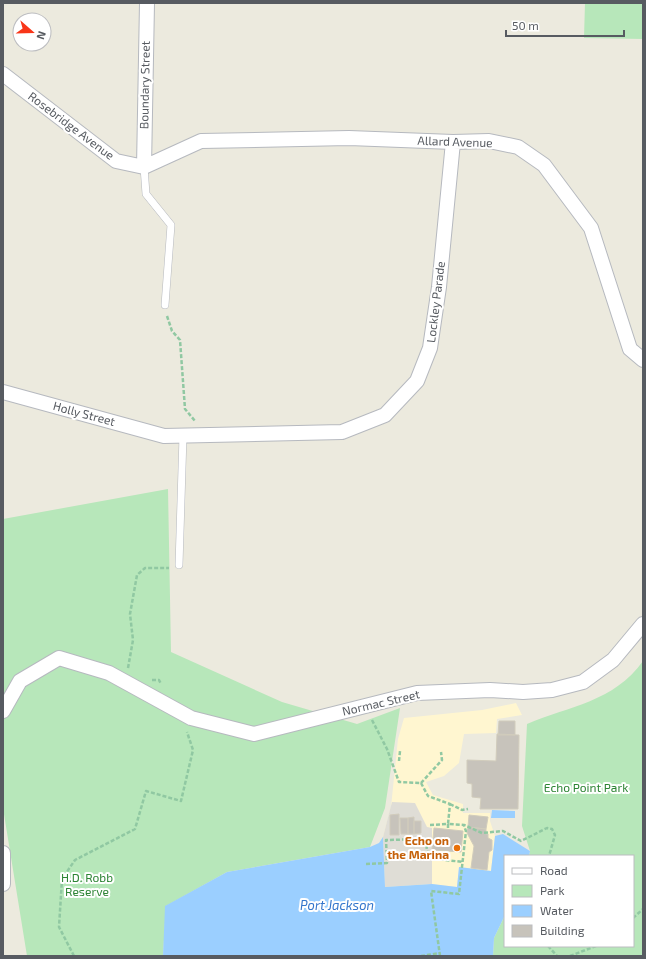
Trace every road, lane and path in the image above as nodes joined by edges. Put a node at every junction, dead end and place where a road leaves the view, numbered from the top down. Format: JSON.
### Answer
{"nodes":[{"id":1,"x":147,"y":3,"type":"edge"},
{"id":2,"x":3,"y":74,"type":"edge"},
{"id":3,"x":453,"y":142,"type":"junction"},
{"id":4,"x":144,"y":167,"type":"junction"},
{"id":5,"x":165,"y":305,"type":"joint"},
{"id":6,"x":643,"y":360,"type":"edge"},
{"id":7,"x":3,"y":392,"type":"edge"},
{"id":8,"x":164,"y":436,"type":"joint"},
{"id":9,"x":183,"y":436,"type":"junction"},
{"id":10,"x":198,"y":436,"type":"junction"},
{"id":11,"x":179,"y":565,"type":"joint"},
{"id":12,"x":643,"y":624,"type":"edge"},
{"id":13,"x":130,"y":673,"type":"dead end"},
{"id":14,"x":147,"y":679,"type":"dead end"},
{"id":15,"x":163,"y":703,"type":"junction"},
{"id":16,"x":366,"y":707,"type":"junction"},
{"id":17,"x":3,"y":711,"type":"edge"},
{"id":18,"x":191,"y":718,"type":"junction"},
{"id":19,"x":400,"y":751,"type":"dead end"},
{"id":20,"x":441,"y":752,"type":"dead end"},
{"id":21,"x":399,"y":761,"type":"dead end"},
{"id":22,"x":421,"y":783,"type":"junction"},
{"id":23,"x":450,"y":804,"type":"junction"},
{"id":24,"x":468,"y":810,"type":"dead end"},
{"id":25,"x":448,"y":824,"type":"junction"},
{"id":26,"x":430,"y":825,"type":"dead end"},
{"id":27,"x":464,"y":825,"type":"junction"},
{"id":28,"x":448,"y":830,"type":"dead end"},
{"id":29,"x":3,"y":852,"type":"edge"},
{"id":30,"x":549,"y":855,"type":"edge"},
{"id":31,"x":463,"y":862,"type":"junction"},
{"id":32,"x":366,"y":864,"type":"dead end"},
{"id":33,"x":3,"y":884,"type":"edge"},
{"id":34,"x":643,"y":909,"type":"edge"},
{"id":35,"x":634,"y":917,"type":"edge"},
{"id":36,"x":549,"y":947,"type":"edge"},
{"id":37,"x":593,"y":947,"type":"edge"},
{"id":38,"x":440,"y":955,"type":"edge"},
{"id":39,"x":74,"y":956,"type":"edge"},
{"id":40,"x":421,"y":956,"type":"edge"},
{"id":41,"x":557,"y":956,"type":"edge"},
{"id":42,"x":570,"y":956,"type":"edge"}],
"edges":[{"from":1,"to":4,"type":"street","name":"Boundary Street"},
{"from":2,"to":4,"type":"street","name":"Rosebridge Avenue"},
{"from":3,"to":4,"type":"street","name":"Allard Avenue"},
{"from":3,"to":6,"type":"street","name":"Allard Avenue"},
{"from":3,"to":10,"type":"street","name":"Lockley Parade"},
{"from":4,"to":5,"type":"lane"},
{"from":5,"to":10,"type":"path"},
{"from":7,"to":8,"type":"street","name":"Holly Street"},
{"from":8,"to":9,"type":"street","name":"Lockley Parade"},
{"from":9,"to":10,"type":"street","name":"Lockley Parade"},
{"from":9,"to":11,"type":"lane"},
{"from":11,"to":13,"type":"path"},
{"from":12,"to":16,"type":"street","name":"Normac Street"},
{"from":14,"to":15,"type":"path"},
{"from":15,"to":17,"type":"street","name":"Normac Street"},
{"from":15,"to":18,"type":"street","name":"Normac Street"},
{"from":16,"to":18,"type":"street","name":"Normac Street"},
{"from":16,"to":22,"type":"path"},
{"from":18,"to":39,"type":"path"},
{"from":19,"to":21,"type":"path"},
{"from":20,"to":22,"type":"path"},
{"from":22,"to":23,"type":"path"},
{"from":23,"to":24,"type":"path"},
{"from":23,"to":25,"type":"path"},
{"from":25,"to":26,"type":"path"},
{"from":25,"to":27,"type":"path"},
{"from":25,"to":28,"type":"path"},
{"from":27,"to":30,"type":"path"},
{"from":27,"to":31,"type":"path"},
{"from":29,"to":33,"type":"street"},
{"from":31,"to":32,"type":"path"},
{"from":31,"to":38,"type":"path"},
{"from":34,"to":35,"type":"path"},
{"from":36,"to":41,"type":"path"},
{"from":37,"to":42,"type":"path"},
{"from":38,"to":40,"type":"path"}]}
